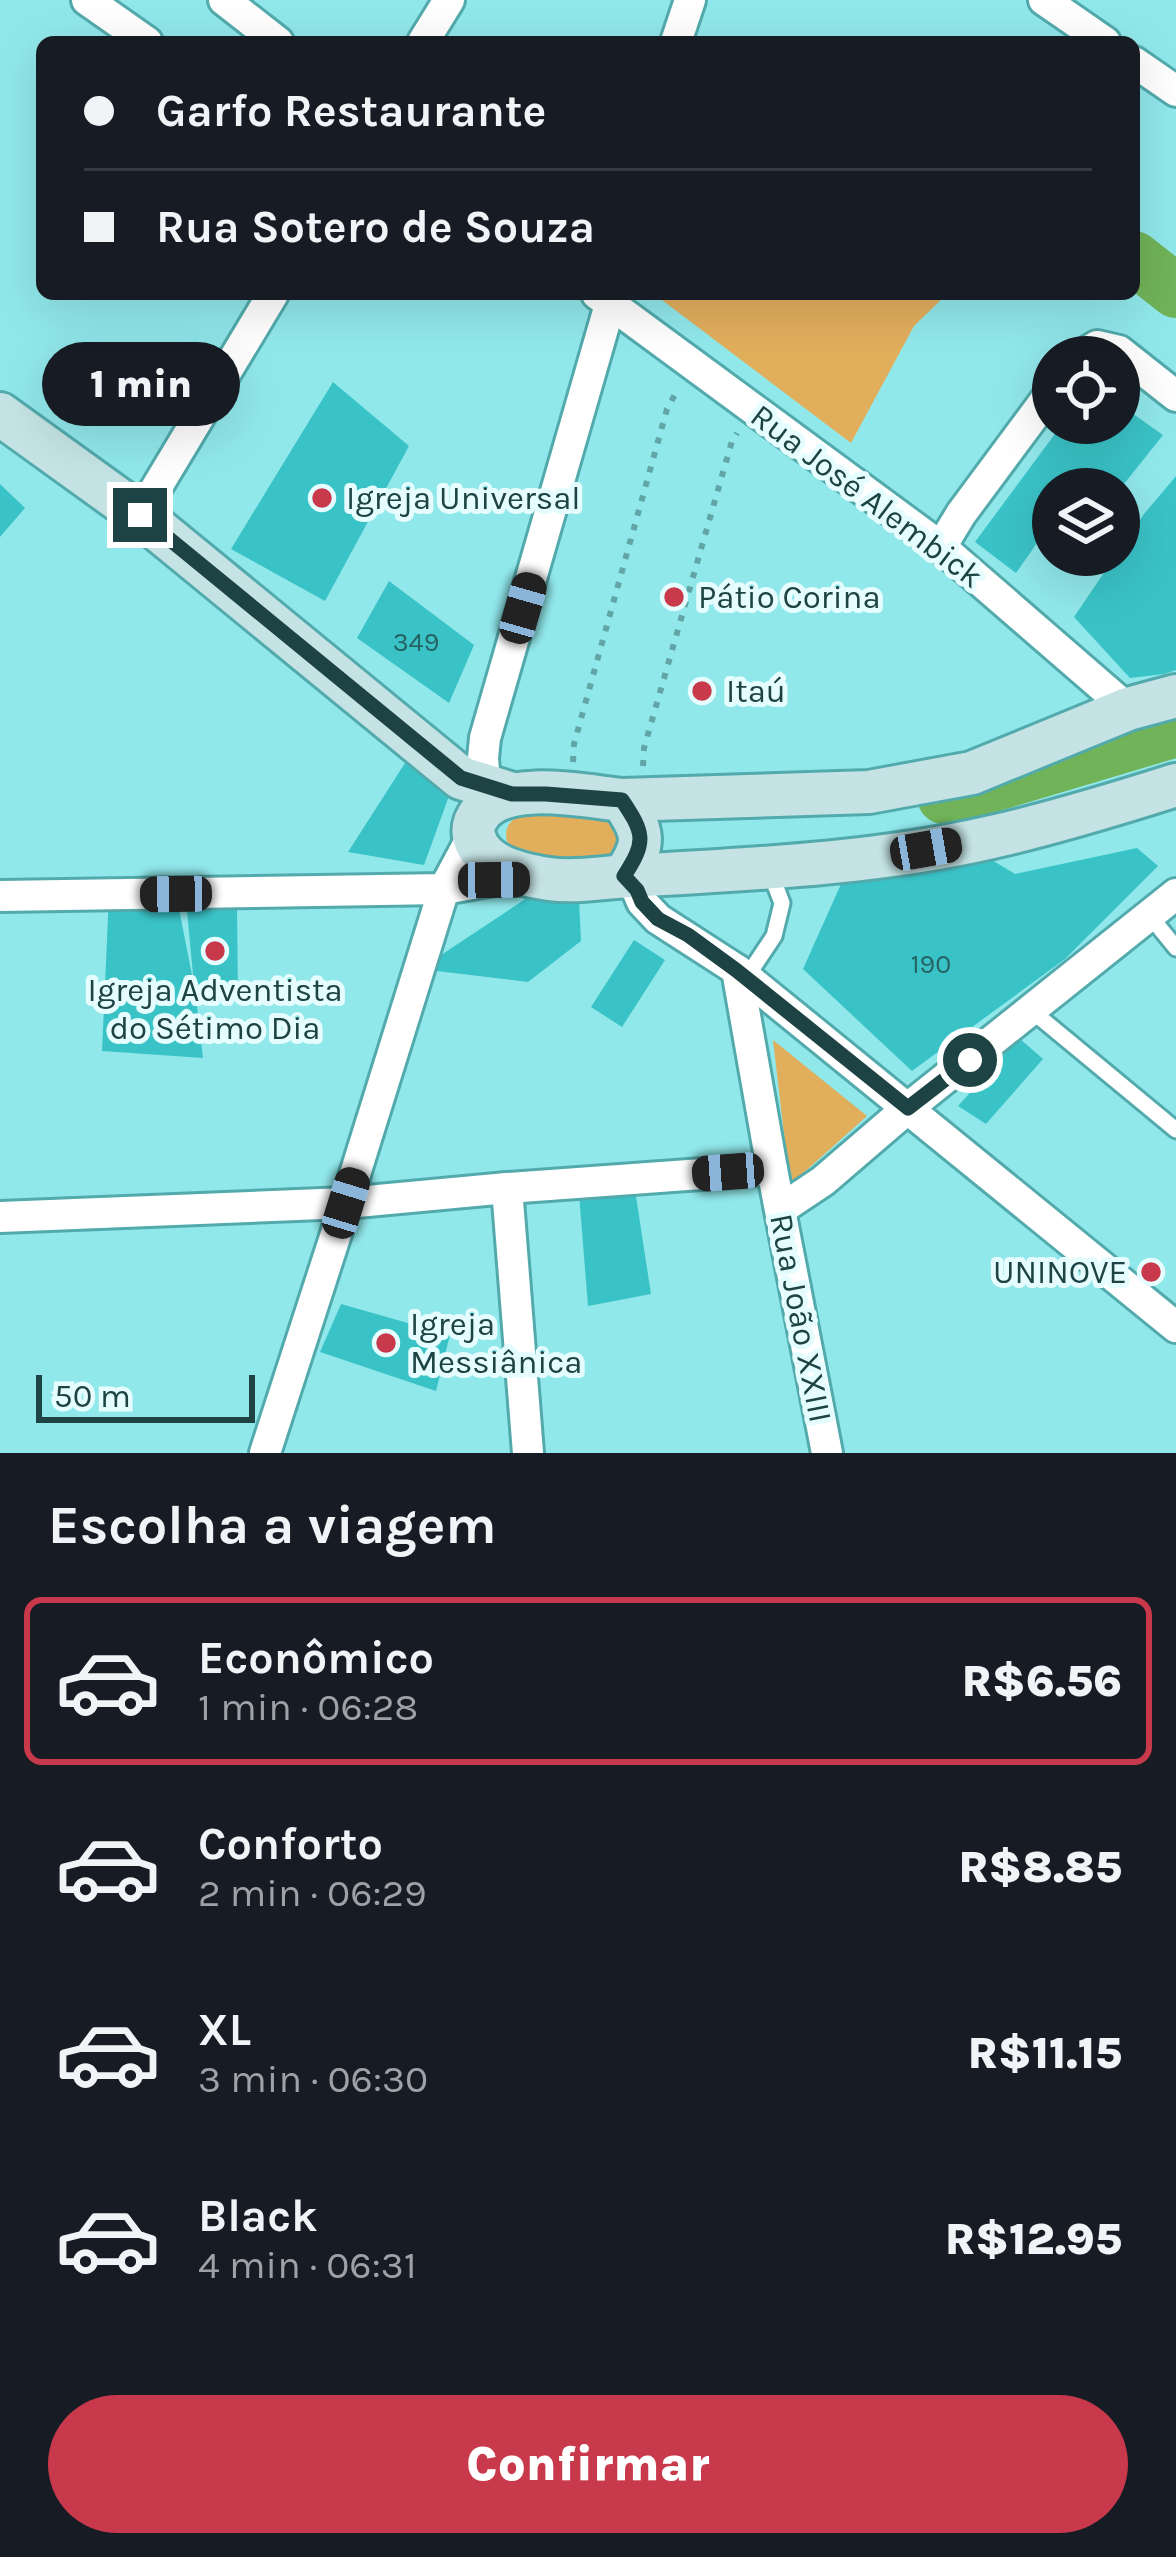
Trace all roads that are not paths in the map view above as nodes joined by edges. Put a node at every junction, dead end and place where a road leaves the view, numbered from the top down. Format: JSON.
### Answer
{"nodes":[{"id":1,"x":87,"y":0,"type":"edge"},
{"id":2,"x":224,"y":0,"type":"edge"},
{"id":3,"x":449,"y":0,"type":"edge"},
{"id":4,"x":690,"y":0,"type":"edge"},
{"id":5,"x":1044,"y":0,"type":"edge"},
{"id":6,"x":138,"y":36,"type":"edge"},
{"id":7,"x":270,"y":36,"type":"edge"},
{"id":8,"x":427,"y":36,"type":"edge"},
{"id":9,"x":678,"y":36,"type":"edge"},
{"id":10,"x":1096,"y":36,"type":"edge"},
{"id":11,"x":1140,"y":66,"type":"edge"},
{"id":12,"x":1176,"y":91,"type":"edge"},
{"id":13,"x":268,"y":300,"type":"edge"},
{"id":14,"x":606,"y":300,"type":"edge"},
{"id":15,"x":610,"y":300,"type":"edge"},
{"id":16,"x":1140,"y":368,"type":"edge"},
{"id":17,"x":1176,"y":396,"type":"edge"},
{"id":18,"x":0,"y":414,"type":"edge"},
{"id":19,"x":1032,"y":418,"type":"edge"},
{"id":20,"x":140,"y":515,"type":"junction"},
{"id":21,"x":941,"y":547,"type":"junction"},
{"id":22,"x":1176,"y":697,"type":"edge"},
{"id":23,"x":1128,"y":710,"type":"junction"},
{"id":24,"x":1176,"y":785,"type":"edge"},
{"id":25,"x":631,"y":800,"type":"junction"},
{"id":26,"x":1128,"y":801,"type":"junction"},
{"id":27,"x":482,"y":802,"type":"junction"},
{"id":28,"x":1176,"y":816,"type":"edge"},
{"id":29,"x":768,"y":866,"type":"junction"},
{"id":30,"x":624,"y":876,"type":"junction"},
{"id":31,"x":554,"y":880,"type":"junction"},
{"id":32,"x":444,"y":889,"type":"junction"},
{"id":33,"x":1176,"y":894,"type":"edge"},
{"id":34,"x":0,"y":896,"type":"edge"},
{"id":35,"x":1150,"y":916,"type":"junction"},
{"id":36,"x":1176,"y":948,"type":"edge"},
{"id":37,"x":741,"y":974,"type":"junction"},
{"id":38,"x":1032,"y":1011,"type":"junction"},
{"id":39,"x":908,"y":1108,"type":"junction"},
{"id":40,"x":1176,"y":1130,"type":"edge"},
{"id":41,"x":772,"y":1169,"type":"junction"},
{"id":42,"x":507,"y":1188,"type":"junction"},
{"id":43,"x":346,"y":1203,"type":"junction"},
{"id":44,"x":781,"y":1209,"type":"junction"},
{"id":45,"x":0,"y":1217,"type":"edge"},
{"id":46,"x":1176,"y":1328,"type":"edge"},
{"id":47,"x":265,"y":1453,"type":"edge"},
{"id":48,"x":528,"y":1453,"type":"edge"},
{"id":49,"x":827,"y":1453,"type":"edge"}],
"edges":[{"from":1,"to":6,"type":"street"},
{"from":2,"to":7,"type":"street"},
{"from":3,"to":8,"type":"street"},
{"from":4,"to":9,"type":"street"},
{"from":5,"to":10,"type":"street"},
{"from":11,"to":12,"type":"street"},
{"from":13,"to":20,"type":"street"},
{"from":14,"to":27,"type":"street"},
{"from":15,"to":21,"type":"street","name":"Rua José Alembick"},
{"from":16,"to":17,"type":"street"},
{"from":18,"to":20,"type":"main road"},
{"from":19,"to":21,"type":"street"},
{"from":20,"to":27,"type":"main road"},
{"from":21,"to":23,"type":"street","name":"Rua José Alembick"},
{"from":22,"to":23,"type":"main road"},
{"from":23,"to":25,"type":"main road"},
{"from":24,"to":26,"type":"main road"},
{"from":25,"to":27,"type":"main road"},
{"from":25,"to":30,"type":"main road"},
{"from":26,"to":28,"type":"main road"},
{"from":26,"to":29,"type":"main road"},
{"from":27,"to":31,"type":"main road"},
{"from":27,"to":32,"type":"street"},
{"from":29,"to":30,"type":"main road"},
{"from":29,"to":37,"type":"lane"},
{"from":30,"to":31,"type":"main road"},
{"from":30,"to":37,"type":"street"},
{"from":31,"to":32,"type":"street"},
{"from":32,"to":34,"type":"street"},
{"from":32,"to":43,"type":"street"},
{"from":33,"to":35,"type":"street"},
{"from":35,"to":36,"type":"lane"},
{"from":35,"to":38,"type":"street"},
{"from":37,"to":39,"type":"street"},
{"from":37,"to":41,"type":"street","name":"Rua João XXIII"},
{"from":38,"to":39,"type":"street"},
{"from":38,"to":40,"type":"lane"},
{"from":39,"to":44,"type":"street"},
{"from":39,"to":46,"type":"street"},
{"from":41,"to":42,"type":"street"},
{"from":41,"to":44,"type":"street","name":"Rua João XXIII"},
{"from":42,"to":43,"type":"street"},
{"from":42,"to":48,"type":"street"},
{"from":43,"to":45,"type":"street"},
{"from":43,"to":47,"type":"street"},
{"from":44,"to":49,"type":"street","name":"Rua João XXIII"}]}
